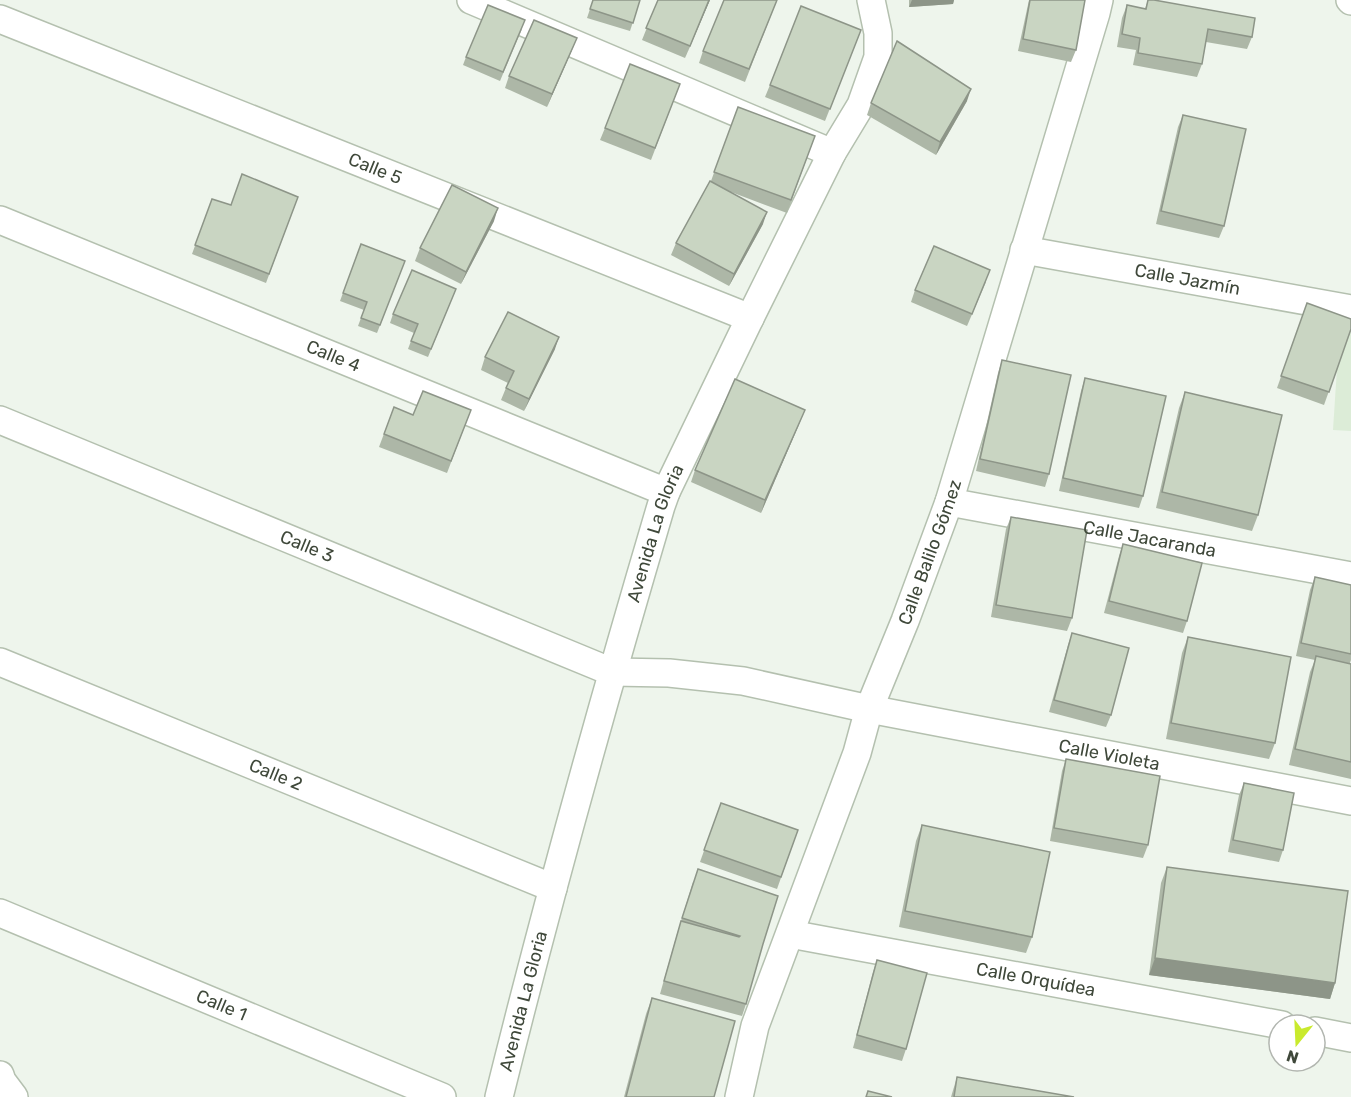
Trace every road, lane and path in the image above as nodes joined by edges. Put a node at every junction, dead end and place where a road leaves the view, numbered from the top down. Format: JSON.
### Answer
{"nodes":[{"id":1,"x":471,"y":0,"type":"edge"},
{"id":2,"x":871,"y":0,"type":"edge"},
{"id":3,"x":1099,"y":0,"type":"edge"},
{"id":4,"x":0,"y":19,"type":"edge"},
{"id":5,"x":832,"y":153,"type":"junction"},
{"id":6,"x":0,"y":220,"type":"edge"},
{"id":7,"x":1024,"y":250,"type":"junction"},
{"id":8,"x":1351,"y":309,"type":"edge"},
{"id":9,"x":750,"y":318,"type":"junction"},
{"id":10,"x":0,"y":420,"type":"edge"},
{"id":11,"x":666,"y":492,"type":"junction"},
{"id":12,"x":949,"y":502,"type":"junction"},
{"id":13,"x":1351,"y":576,"type":"edge"},
{"id":14,"x":0,"y":662,"type":"edge"},
{"id":15,"x":612,"y":672,"type":"junction"},
{"id":16,"x":869,"y":709,"type":"junction"},
{"id":17,"x":1351,"y":801,"type":"edge"},
{"id":18,"x":553,"y":888,"type":"junction"},
{"id":19,"x":0,"y":913,"type":"edge"},
{"id":20,"x":790,"y":934,"type":"junction"},
{"id":21,"x":1267,"y":1022,"type":"edge"},
{"id":22,"x":1327,"y":1033,"type":"edge"},
{"id":23,"x":1351,"y":1038,"type":"edge"},
{"id":24,"x":0,"y":1076,"type":"edge"},
{"id":25,"x":14,"y":1097,"type":"edge"},
{"id":26,"x":442,"y":1097,"type":"edge"},
{"id":27,"x":499,"y":1097,"type":"edge"},
{"id":28,"x":739,"y":1097,"type":"edge"}],
"edges":[{"from":1,"to":5,"type":"street"},
{"from":2,"to":5,"type":"street","name":"Avenida La Gloria"},
{"from":3,"to":7,"type":"street","name":"Calle Balilo Gómez"},
{"from":4,"to":9,"type":"street","name":"Calle 5"},
{"from":5,"to":9,"type":"street","name":"Avenida La Gloria"},
{"from":6,"to":11,"type":"street","name":"Calle 4"},
{"from":7,"to":8,"type":"street","name":"Calle Jazmín"},
{"from":7,"to":12,"type":"street","name":"Calle Balilo Gómez"},
{"from":9,"to":11,"type":"street","name":"Avenida La Gloria"},
{"from":10,"to":15,"type":"street","name":"Calle 3"},
{"from":11,"to":15,"type":"street","name":"Avenida La Gloria"},
{"from":12,"to":13,"type":"street","name":"Calle Jacaranda"},
{"from":12,"to":16,"type":"street","name":"Calle Balilo Gómez"},
{"from":14,"to":18,"type":"street","name":"Calle 2"},
{"from":15,"to":16,"type":"street","name":"Calle Violeta"},
{"from":15,"to":18,"type":"street","name":"Avenida La Gloria"},
{"from":16,"to":17,"type":"street","name":"Calle Violeta"},
{"from":16,"to":20,"type":"street","name":"Calle Balilo Gómez"},
{"from":18,"to":27,"type":"street","name":"Avenida La Gloria"},
{"from":19,"to":26,"type":"street","name":"Calle 1"},
{"from":20,"to":21,"type":"street","name":"Calle Orquídea"},
{"from":20,"to":28,"type":"street","name":"Calle Balilo Gómez"},
{"from":22,"to":23,"type":"street"},
{"from":24,"to":25,"type":"street"}]}
